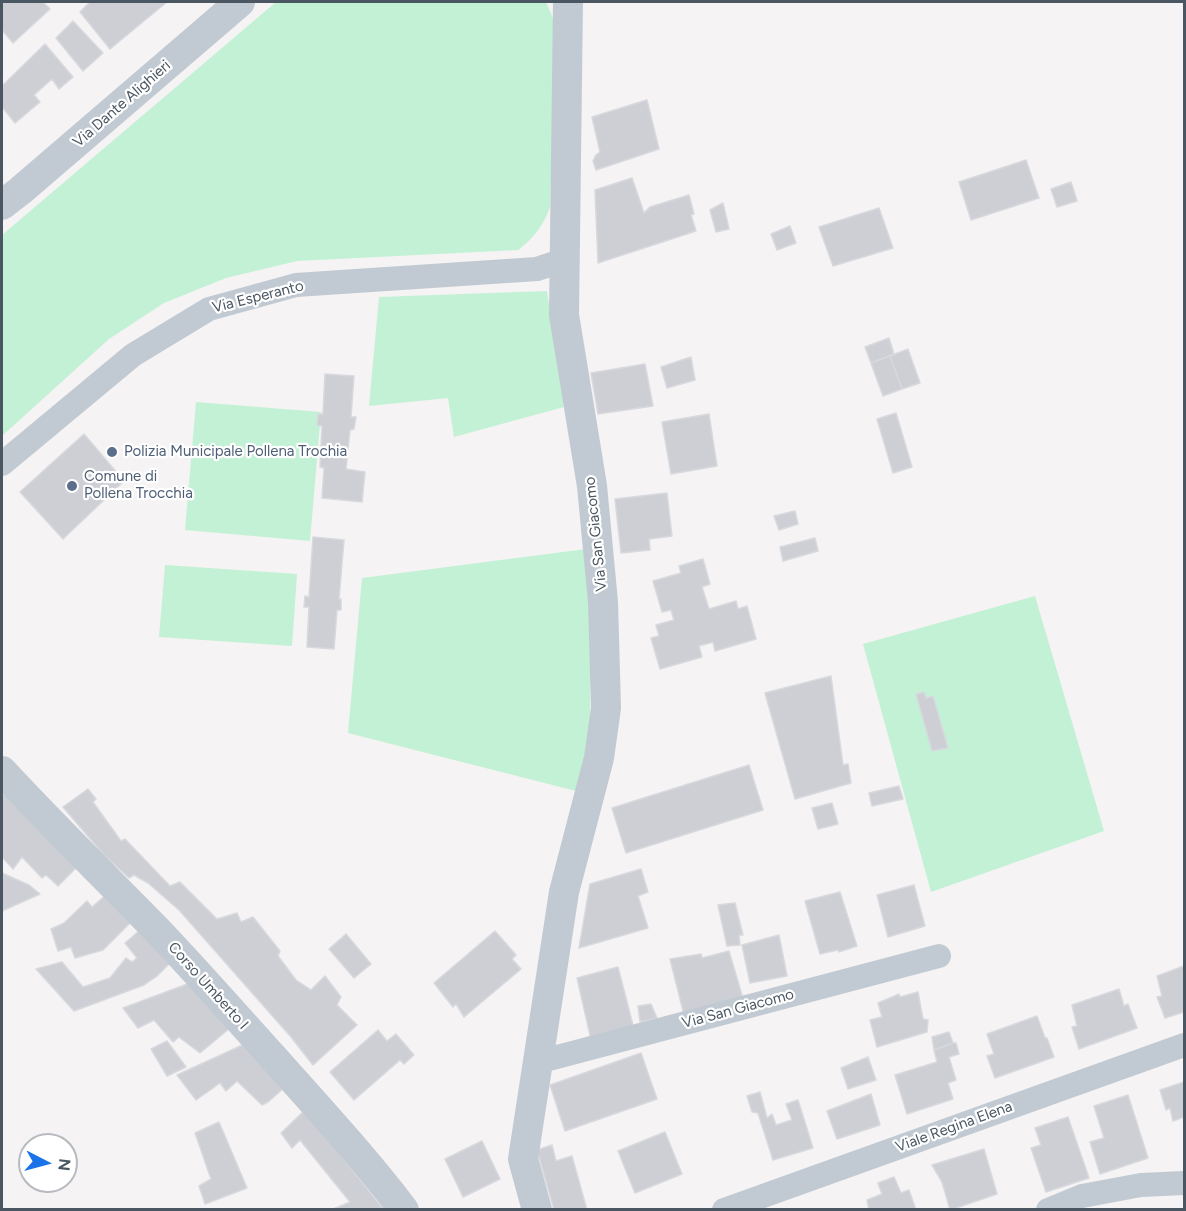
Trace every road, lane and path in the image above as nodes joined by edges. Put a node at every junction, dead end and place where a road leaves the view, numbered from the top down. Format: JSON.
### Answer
{"nodes":[{"id":1,"x":240,"y":2,"type":"edge"},
{"id":2,"x":568,"y":2,"type":"edge"},
{"id":3,"x":2,"y":205,"type":"edge"},
{"id":4,"x":564,"y":260,"type":"junction"},
{"id":5,"x":2,"y":464,"type":"edge"},
{"id":6,"x":2,"y":771,"type":"edge"},
{"id":7,"x":939,"y":956,"type":"dead end"},
{"id":8,"x":1185,"y":1045,"type":"edge"},
{"id":9,"x":538,"y":1062,"type":"junction"},
{"id":10,"x":1185,"y":1183,"type":"edge"},
{"id":11,"x":404,"y":1209,"type":"edge"},
{"id":12,"x":537,"y":1209,"type":"edge"},
{"id":13,"x":724,"y":1209,"type":"edge"},
{"id":14,"x":1048,"y":1209,"type":"edge"}],
"edges":[{"from":1,"to":3,"type":"street","name":"Via Dante Alighieri"},
{"from":2,"to":4,"type":"street","name":"Via San Giacomo"},
{"from":4,"to":5,"type":"street","name":"Via Esperanto"},
{"from":4,"to":9,"type":"street","name":"Via San Giacomo"},
{"from":6,"to":11,"type":"street","name":"Corso Umberto I"},
{"from":7,"to":9,"type":"street","name":"Via San Giacomo"},
{"from":8,"to":13,"type":"street","name":"Viale Regina Elena"},
{"from":9,"to":12,"type":"street","name":"Via San Giacomo"},
{"from":10,"to":14,"type":"street"}]}
